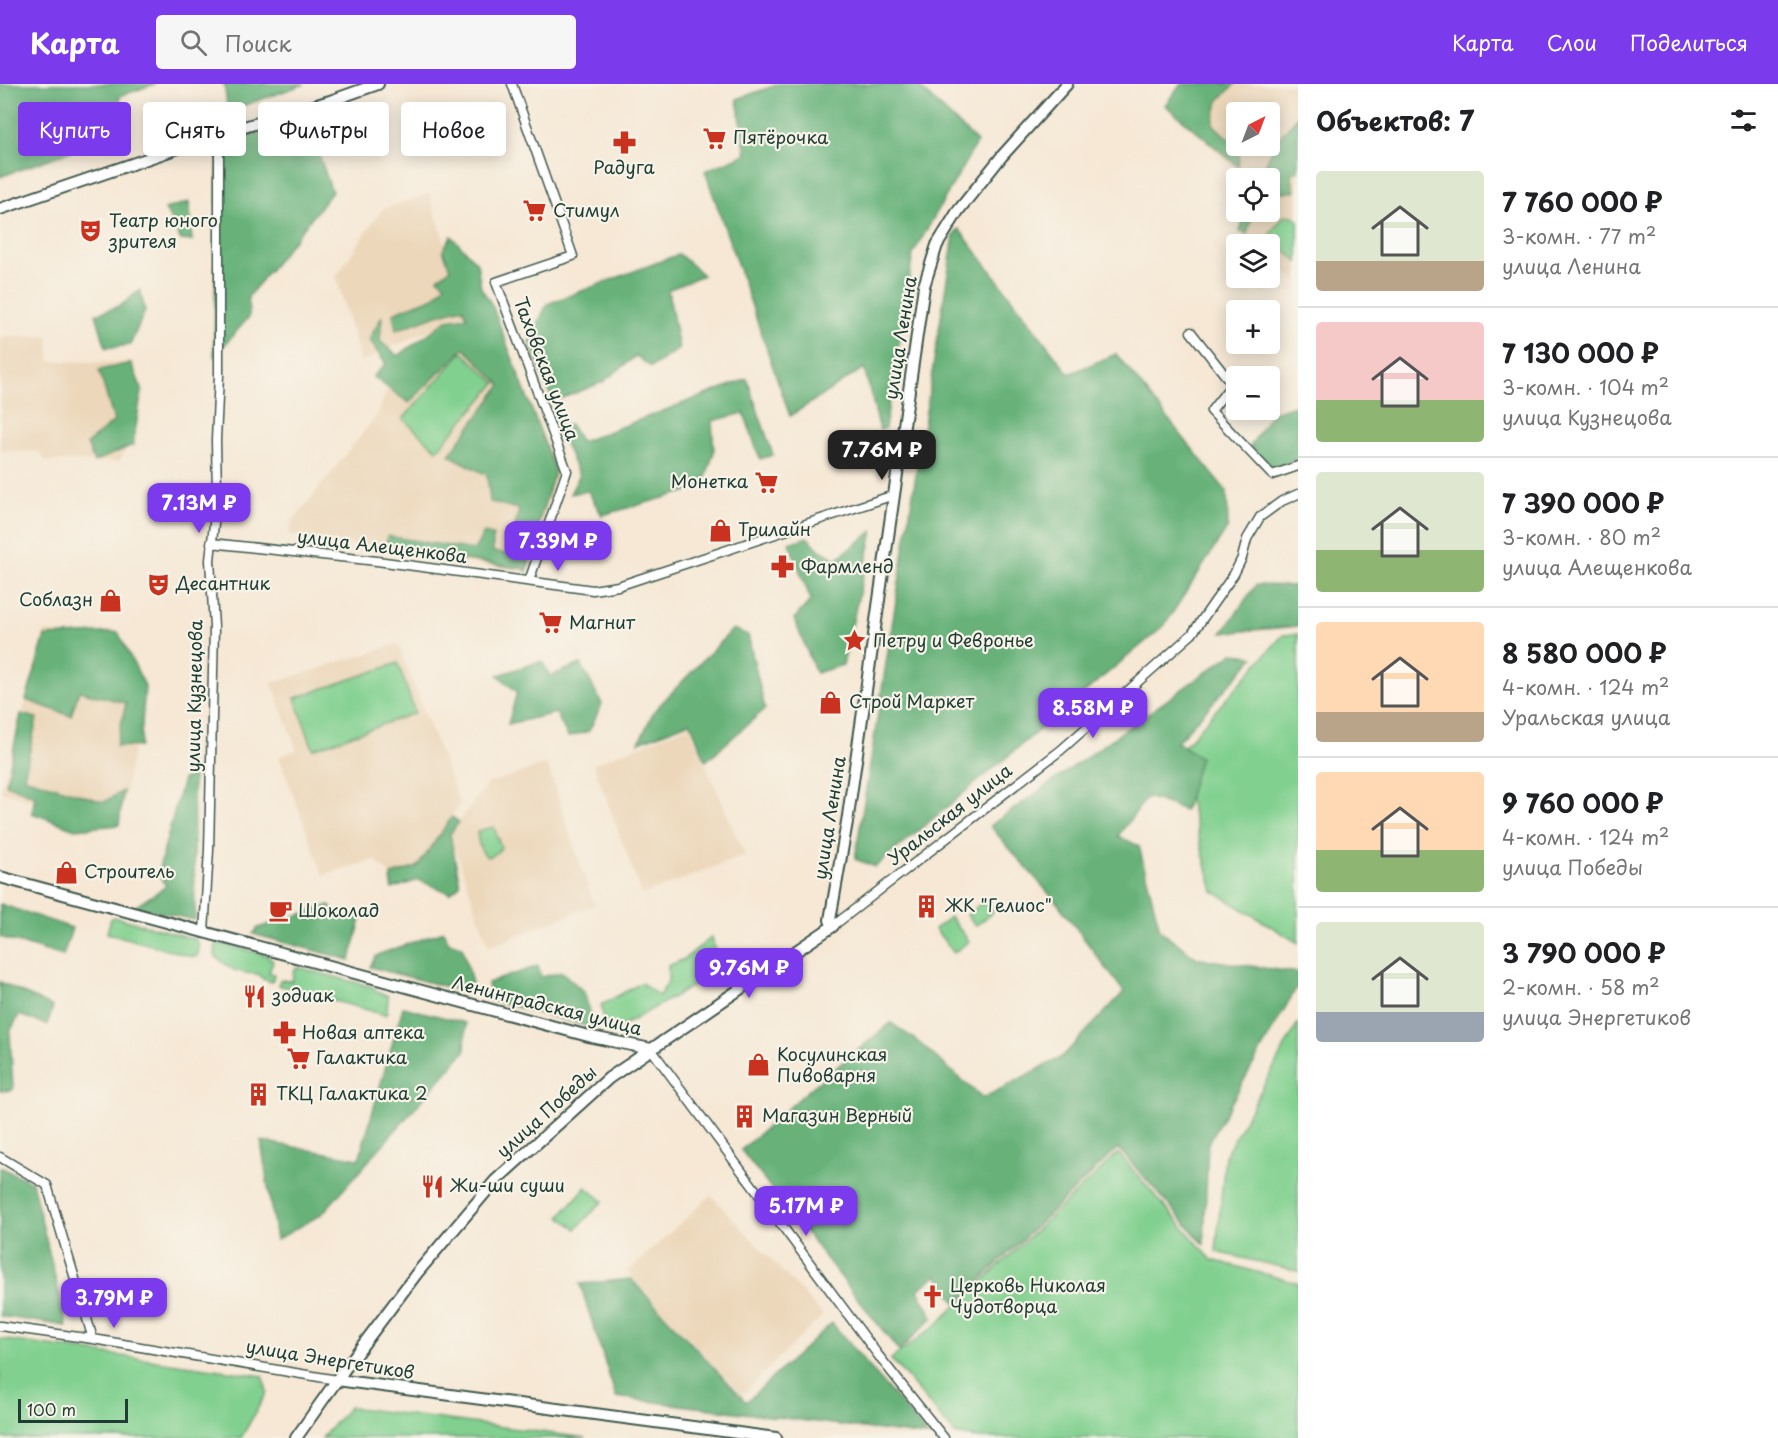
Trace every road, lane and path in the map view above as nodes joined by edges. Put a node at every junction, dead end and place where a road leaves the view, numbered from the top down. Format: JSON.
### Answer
{"nodes":[{"id":1,"x":378,"y":84,"type":"edge"},
{"id":2,"x":512,"y":84,"type":"edge"},
{"id":3,"x":1067,"y":84,"type":"edge"},
{"id":4,"x":246,"y":127,"type":"edge"},
{"id":5,"x":155,"y":156,"type":"edge"},
{"id":6,"x":219,"y":156,"type":"edge"},
{"id":7,"x":0,"y":209,"type":"edge"},
{"id":8,"x":1191,"y":332,"type":"dead end"},
{"id":9,"x":1298,"y":466,"type":"edge"},
{"id":10,"x":1298,"y":494,"type":"edge"},
{"id":11,"x":894,"y":495,"type":"junction"},
{"id":12,"x":211,"y":543,"type":"junction"},
{"id":13,"x":529,"y":581,"type":"junction"},
{"id":14,"x":0,"y":877,"type":"edge"},
{"id":15,"x":833,"y":926,"type":"junction"},
{"id":16,"x":204,"y":932,"type":"junction"},
{"id":17,"x":651,"y":1049,"type":"junction"},
{"id":18,"x":0,"y":1157,"type":"edge"},
{"id":19,"x":0,"y":1326,"type":"edge"},
{"id":20,"x":93,"y":1339,"type":"junction"},
{"id":21,"x":337,"y":1380,"type":"junction"},
{"id":22,"x":296,"y":1438,"type":"edge"},
{"id":23,"x":777,"y":1438,"type":"edge"},
{"id":24,"x":944,"y":1438,"type":"edge"}],
"edges":[{"from":1,"to":4,"type":"main road"},
{"from":2,"to":13,"type":"street","name":"Таховская улица"},
{"from":3,"to":11,"type":"main road","name":"улица Ленина"},
{"from":5,"to":7,"type":"main road"},
{"from":6,"to":12,"type":"street","name":"улица Кузнецова"},
{"from":8,"to":9,"type":"street"},
{"from":10,"to":15,"type":"street","name":"Уральская улица"},
{"from":11,"to":13,"type":"street","name":"улица Алещенкова"},
{"from":11,"to":15,"type":"main road","name":"улица Ленина"},
{"from":12,"to":13,"type":"street","name":"улица Алещенкова"},
{"from":12,"to":16,"type":"street","name":"улица Кузнецова"},
{"from":14,"to":16,"type":"main road","name":"Ленинградская улица"},
{"from":15,"to":17,"type":"main road","name":"улица Победы"},
{"from":16,"to":17,"type":"main road","name":"Ленинградская улица"},
{"from":17,"to":21,"type":"main road","name":"улица Победы"},
{"from":17,"to":24,"type":"street","name":"Ленинградская улица"},
{"from":18,"to":20,"type":"street"},
{"from":19,"to":20,"type":"street","name":"улица Энергетиков"},
{"from":20,"to":21,"type":"street","name":"улица Энергетиков"},
{"from":21,"to":22,"type":"main road","name":"улица Победы"},
{"from":21,"to":23,"type":"main road","name":"улица Энергетиков"}]}
